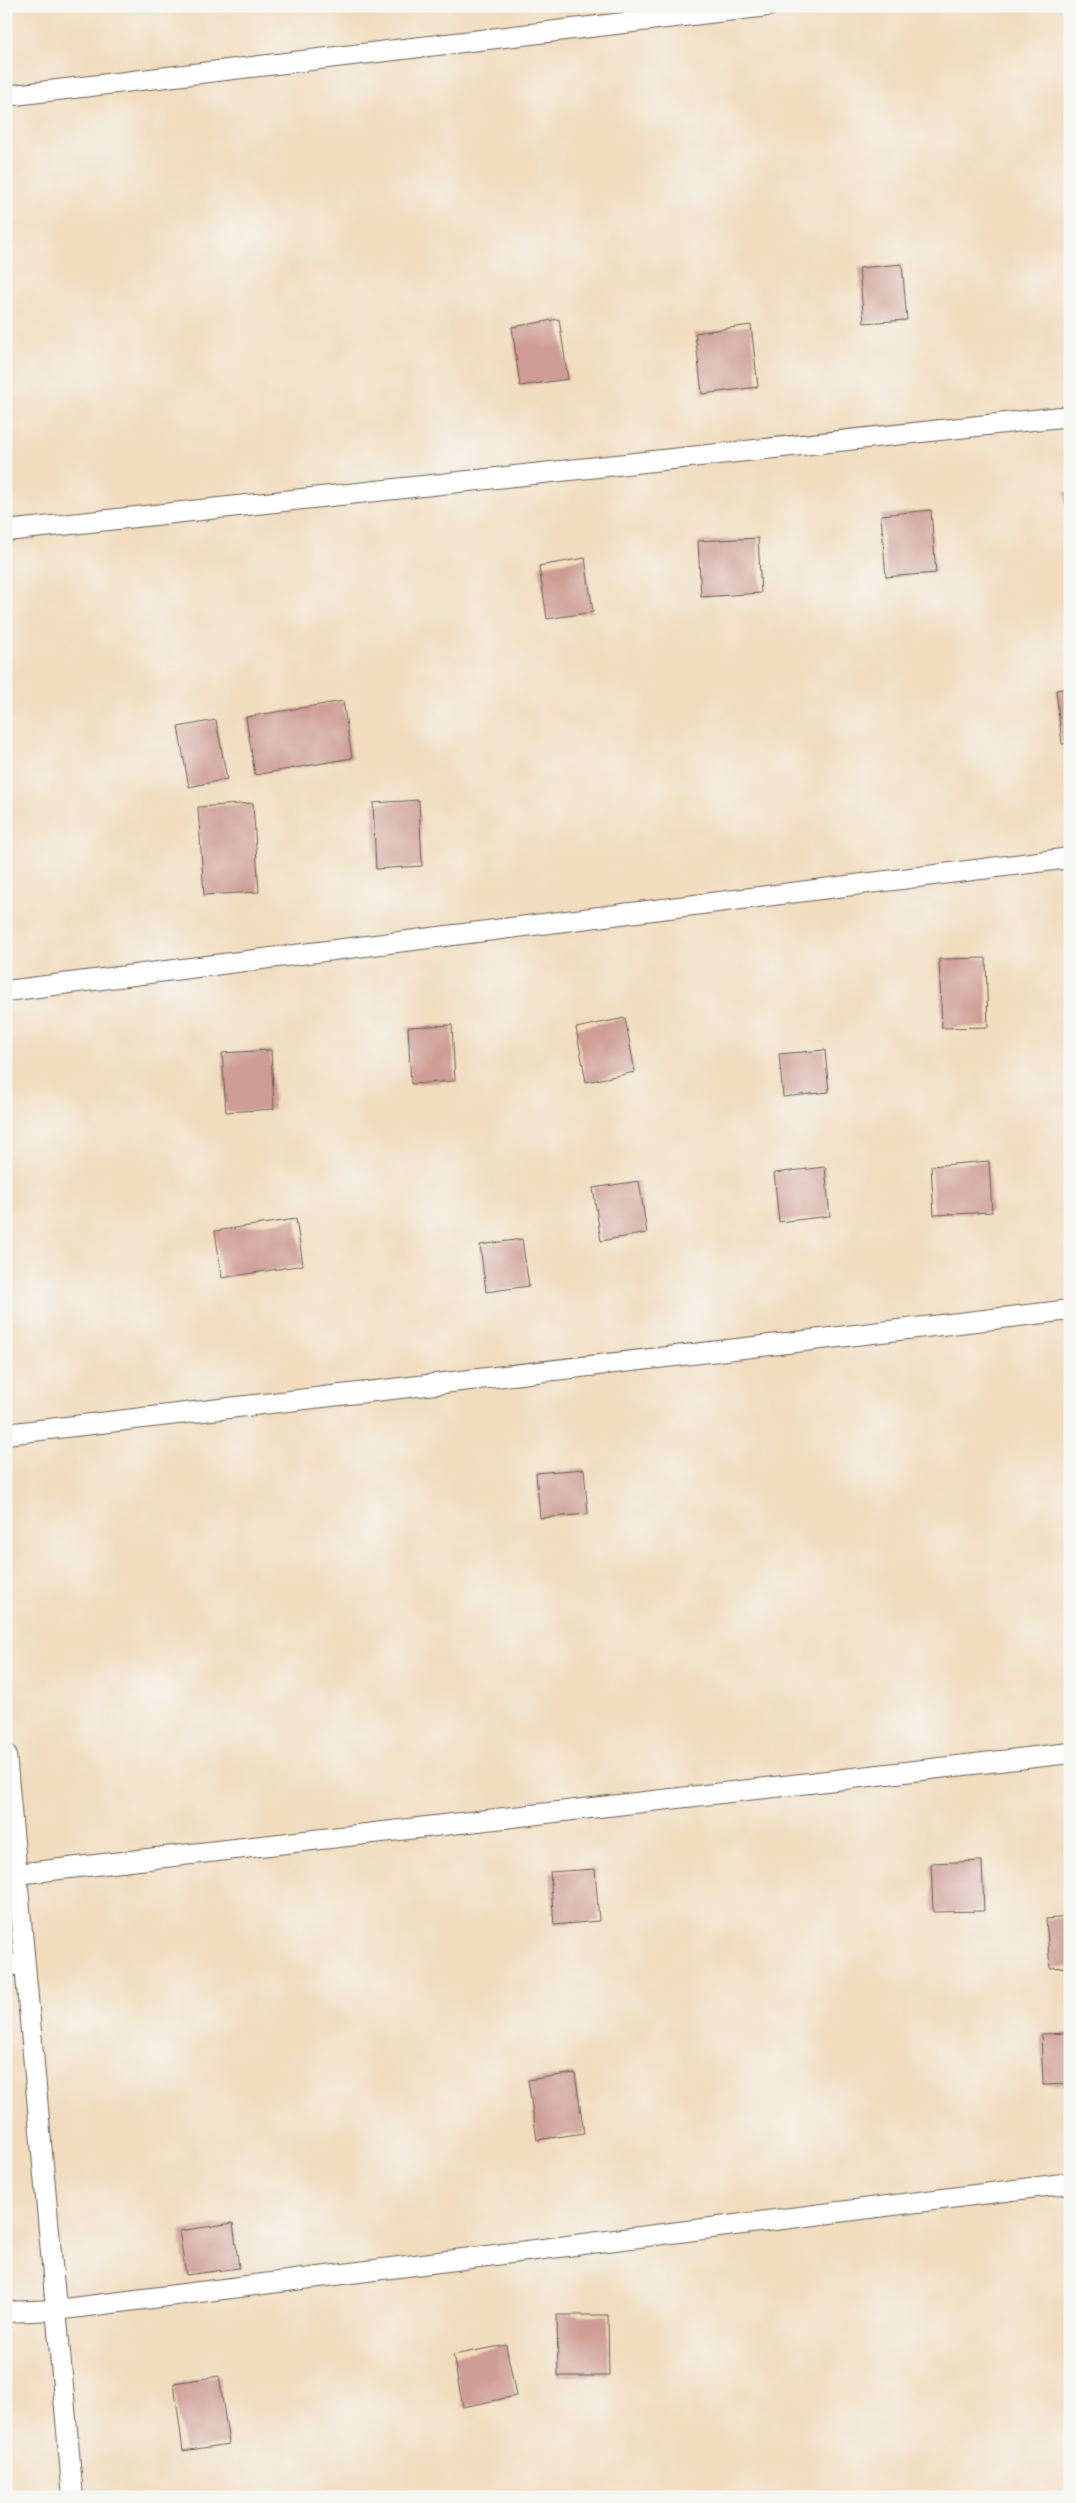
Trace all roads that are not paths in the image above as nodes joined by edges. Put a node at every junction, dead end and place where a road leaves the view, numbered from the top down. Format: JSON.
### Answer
{"nodes":[{"id":1,"x":768,"y":6,"type":"edge"},
{"id":2,"x":6,"y":96,"type":"edge"},
{"id":3,"x":1070,"y":416,"type":"edge"},
{"id":4,"x":6,"y":530,"type":"edge"},
{"id":5,"x":1070,"y":858,"type":"edge"},
{"id":6,"x":6,"y":991,"type":"edge"},
{"id":7,"x":1070,"y":1310,"type":"edge"},
{"id":8,"x":6,"y":1434,"type":"edge"},
{"id":9,"x":6,"y":1754,"type":"edge"},
{"id":10,"x":1070,"y":1754,"type":"edge"},
{"id":11,"x":17,"y":1874,"type":"junction"},
{"id":12,"x":15,"y":1964,"type":"edge"},
{"id":13,"x":1070,"y":2183,"type":"edge"},
{"id":14,"x":56,"y":2310,"type":"junction"},
{"id":15,"x":6,"y":2312,"type":"edge"},
{"id":16,"x":73,"y":2497,"type":"edge"}],
"edges":[{"from":1,"to":2,"type":"lane"},
{"from":3,"to":4,"type":"lane"},
{"from":5,"to":6,"type":"lane"},
{"from":7,"to":8,"type":"lane"},
{"from":9,"to":11,"type":"lane"},
{"from":10,"to":11,"type":"lane"},
{"from":11,"to":12,"type":"lane"},
{"from":12,"to":14,"type":"lane"},
{"from":13,"to":14,"type":"lane"},
{"from":14,"to":15,"type":"lane"},
{"from":14,"to":16,"type":"lane"}]}
